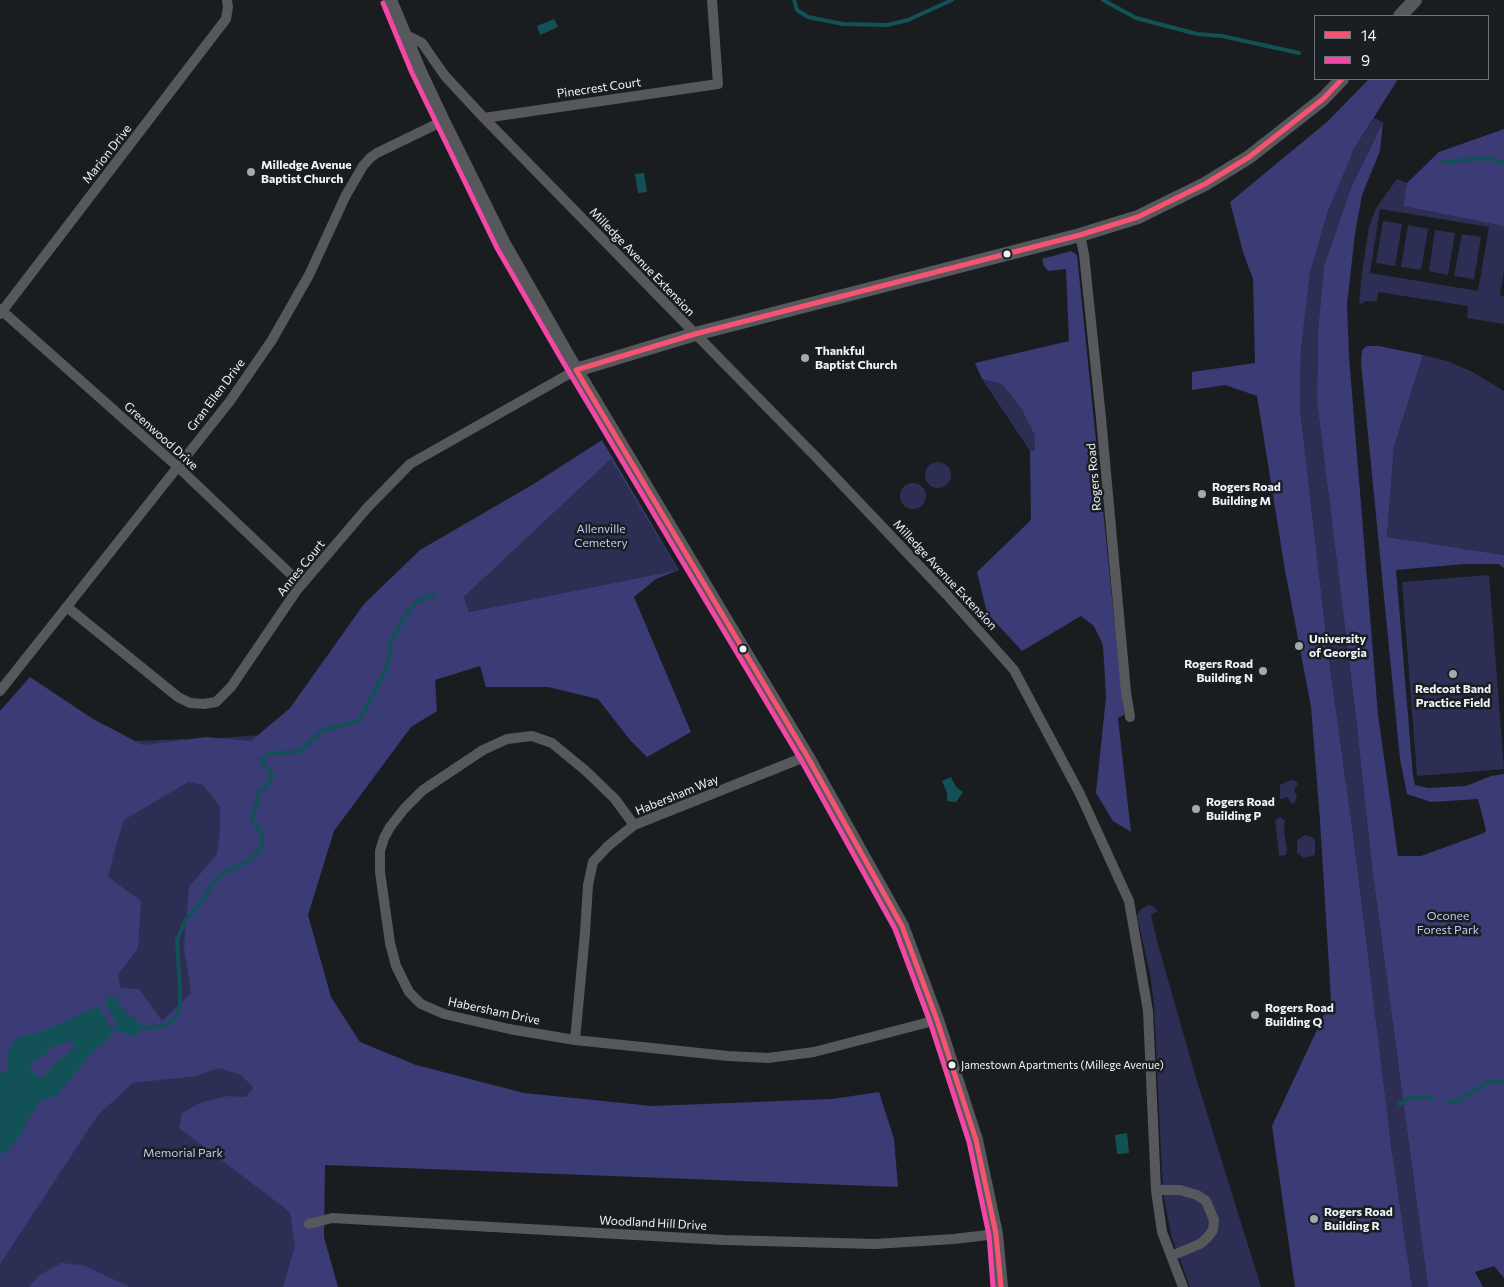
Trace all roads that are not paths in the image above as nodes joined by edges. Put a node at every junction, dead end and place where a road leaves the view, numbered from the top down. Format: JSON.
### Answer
{"nodes":[{"id":1,"x":390,"y":0,"type":"edge"},
{"id":2,"x":712,"y":0,"type":"edge"},
{"id":3,"x":1415,"y":0,"type":"edge"},
{"id":4,"x":228,"y":3,"type":"edge"},
{"id":5,"x":1401,"y":15,"type":"edge"},
{"id":6,"x":404,"y":34,"type":"junction"},
{"id":7,"x":1341,"y":80,"type":"edge"},
{"id":8,"x":484,"y":118,"type":"junction"},
{"id":9,"x":443,"y":121,"type":"junction"},
{"id":10,"x":1080,"y":236,"type":"junction"},
{"id":11,"x":0,"y":311,"type":"edge"},
{"id":12,"x":695,"y":334,"type":"junction"},
{"id":13,"x":576,"y":370,"type":"junction"},
{"id":14,"x":178,"y":467,"type":"junction"},
{"id":15,"x":302,"y":584,"type":"junction"},
{"id":16,"x":66,"y":607,"type":"junction"},
{"id":17,"x":0,"y":691,"type":"edge"},
{"id":18,"x":1130,"y":717,"type":"dead end"},
{"id":19,"x":808,"y":756,"type":"junction"},
{"id":20,"x":634,"y":825,"type":"junction"},
{"id":21,"x":937,"y":1020,"type":"junction"},
{"id":22,"x":575,"y":1040,"type":"junction"},
{"id":23,"x":1156,"y":1190,"type":"junction"},
{"id":24,"x":309,"y":1224,"type":"dead end"},
{"id":25,"x":996,"y":1234,"type":"junction"},
{"id":26,"x":1171,"y":1256,"type":"junction"},
{"id":27,"x":1001,"y":1287,"type":"edge"},
{"id":28,"x":1183,"y":1287,"type":"edge"}],
"edges":[{"from":1,"to":6,"type":"main road"},
{"from":2,"to":8,"type":"street","name":"Pinecrest Court"},
{"from":3,"to":5,"type":"main road"},
{"from":4,"to":11,"type":"street","name":"Marion Drive"},
{"from":6,"to":8,"type":"street","name":"Milledge Avenue Extension"},
{"from":6,"to":9,"type":"main road"},
{"from":7,"to":10,"type":"main road"},
{"from":8,"to":12,"type":"street","name":"Milledge Avenue Extension"},
{"from":9,"to":13,"type":"main road"},
{"from":9,"to":14,"type":"street","name":"Gran Ellen Drive"},
{"from":10,"to":12,"type":"main road"},
{"from":10,"to":18,"type":"street","name":"Rogers Road"},
{"from":11,"to":14,"type":"street","name":"Greenwood Drive"},
{"from":12,"to":13,"type":"main road"},
{"from":12,"to":23,"type":"street","name":"Milledge Avenue Extension"},
{"from":13,"to":15,"type":"street","name":"Annes Court"},
{"from":13,"to":19,"type":"main road"},
{"from":14,"to":15,"type":"street","name":"Greenwood Drive"},
{"from":14,"to":16,"type":"street","name":"Gran Ellen Drive"},
{"from":15,"to":16,"type":"street","name":"Annes Court"},
{"from":16,"to":17,"type":"street","name":"Gran Ellen Drive"},
{"from":19,"to":20,"type":"street","name":"Habersham Way"},
{"from":19,"to":21,"type":"main road"},
{"from":20,"to":22,"type":"street","name":"Habersham Way"},
{"from":20,"to":22,"type":"street","name":"Habersham Drive"},
{"from":21,"to":22,"type":"street","name":"Habersham Drive"},
{"from":21,"to":25,"type":"main road"},
{"from":23,"to":26,"type":"street","name":"Milledge Avenue Extension"},
{"from":23,"to":26,"type":"street"},
{"from":24,"to":25,"type":"street","name":"Woodland Hill Drive"},
{"from":25,"to":27,"type":"main road"},
{"from":26,"to":28,"type":"street","name":"Milledge Avenue Extension"}]}
